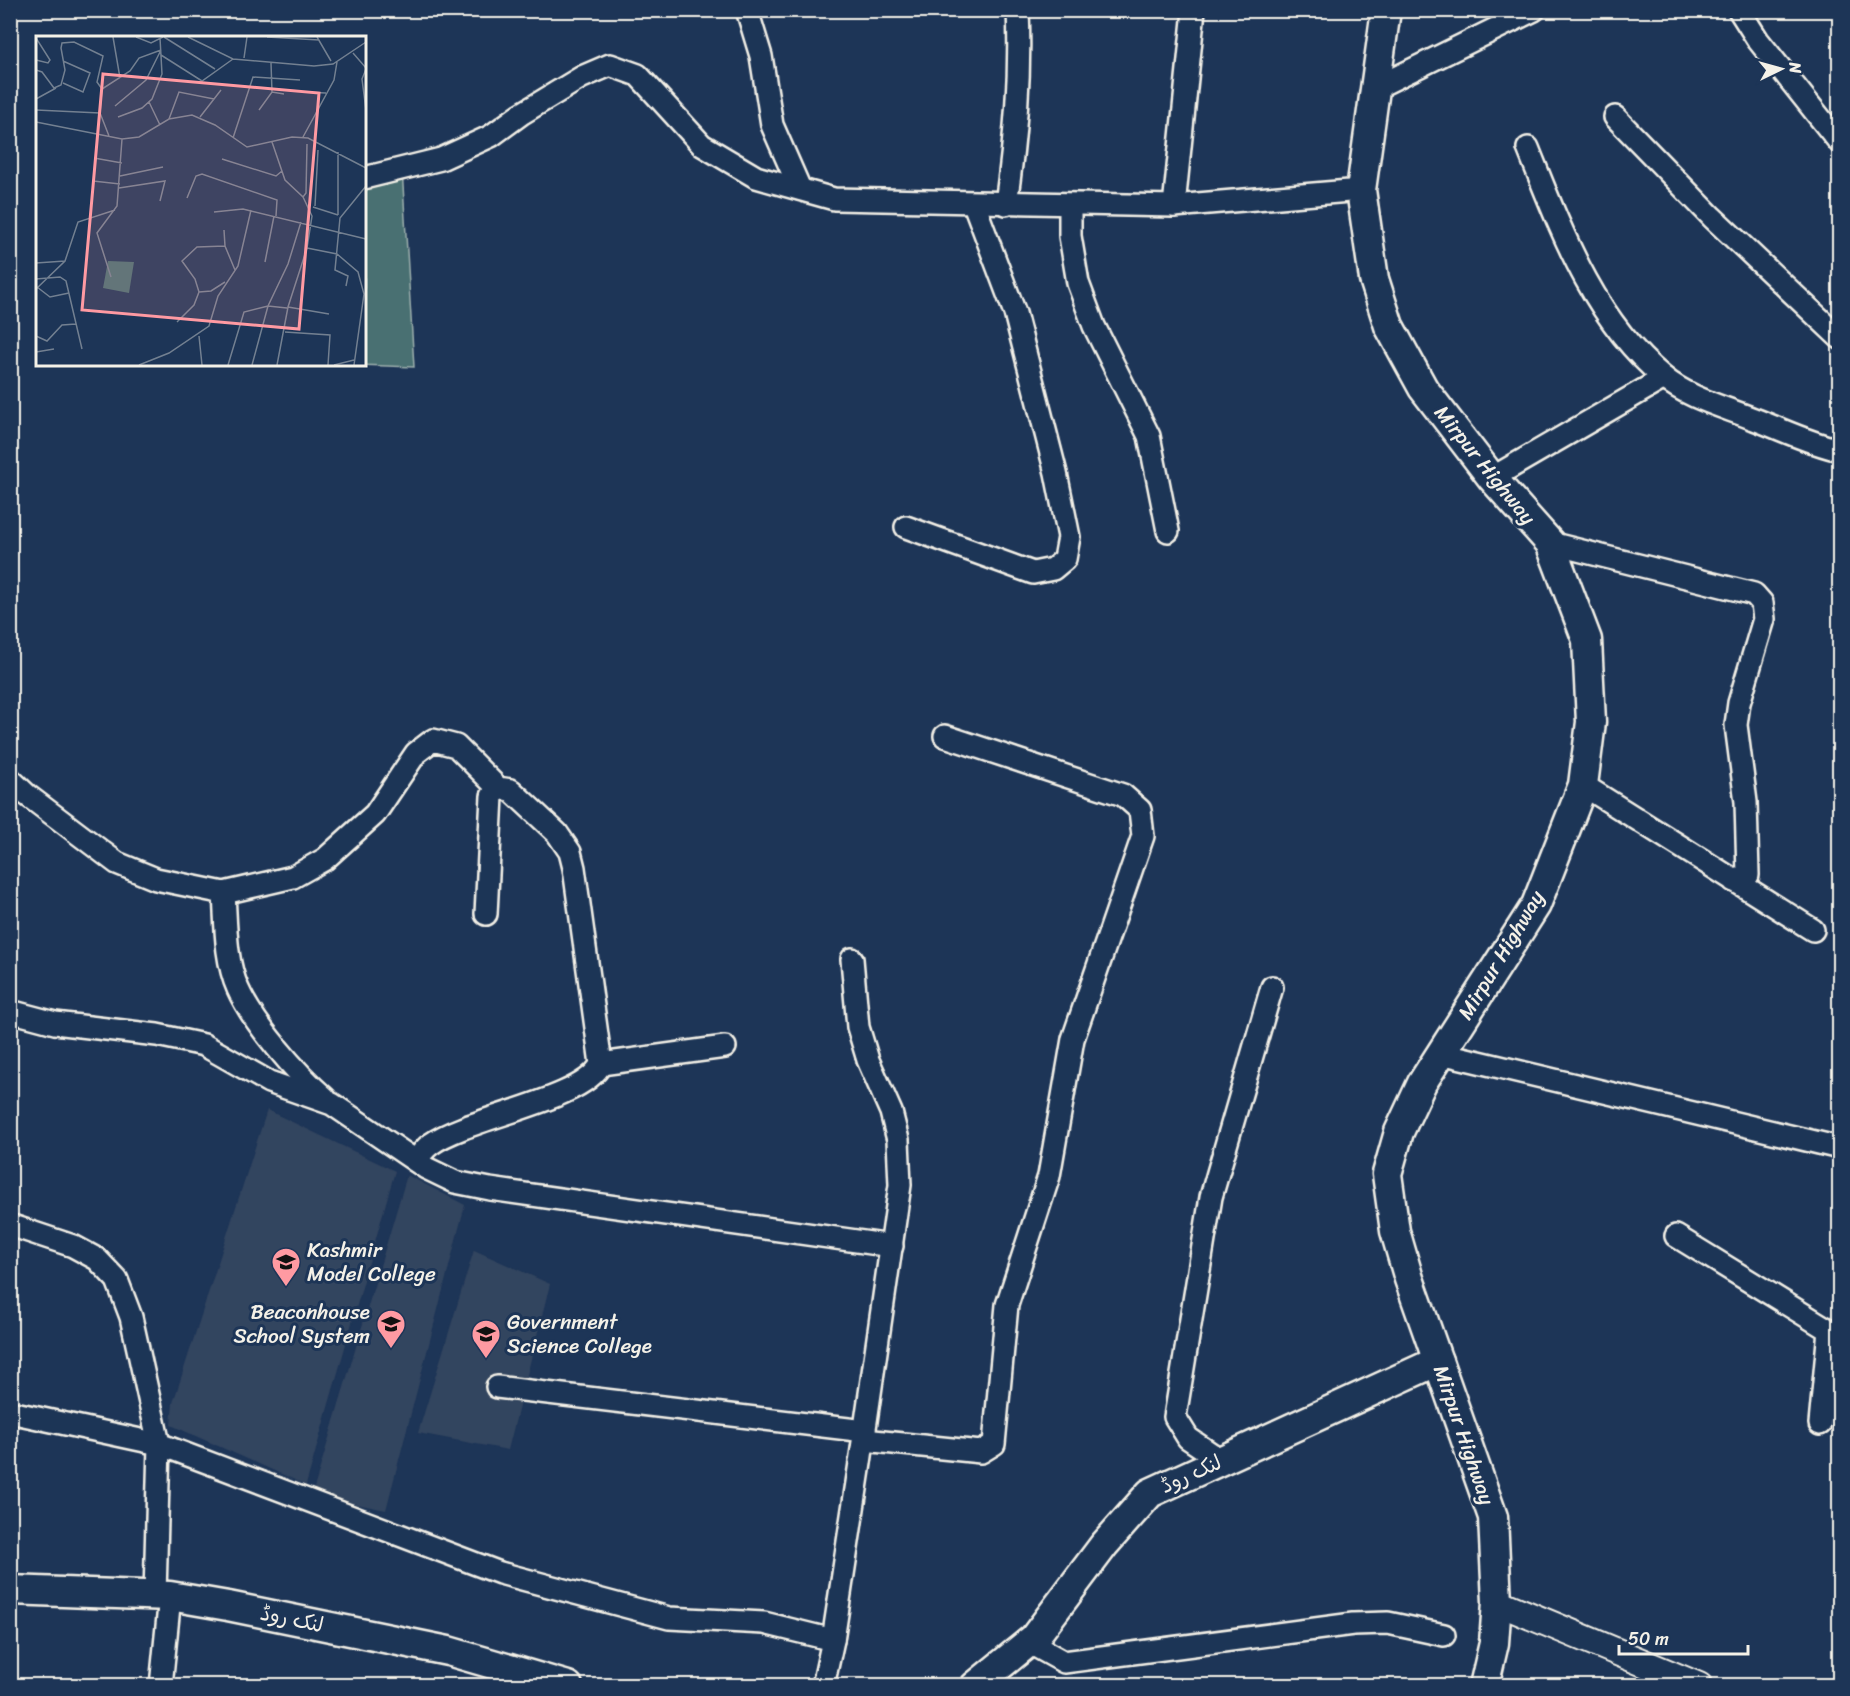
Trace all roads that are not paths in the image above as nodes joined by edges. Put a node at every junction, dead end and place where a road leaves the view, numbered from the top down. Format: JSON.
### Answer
{"nodes":[{"id":1,"x":747,"y":10,"type":"edge"},
{"id":2,"x":1018,"y":10,"type":"edge"},
{"id":3,"x":1194,"y":10,"type":"edge"},
{"id":4,"x":1386,"y":10,"type":"edge"},
{"id":5,"x":1534,"y":10,"type":"edge"},
{"id":6,"x":1739,"y":10,"type":"edge"},
{"id":7,"x":1373,"y":89,"type":"junction"},
{"id":8,"x":1615,"y":117,"type":"dead end"},
{"id":9,"x":1838,"y":139,"type":"edge"},
{"id":10,"x":1528,"y":148,"type":"dead end"},
{"id":11,"x":366,"y":178,"type":"edge"},
{"id":12,"x":800,"y":189,"type":"junction"},
{"id":13,"x":1361,"y":190,"type":"junction"},
{"id":14,"x":974,"y":204,"type":"junction"},
{"id":15,"x":1006,"y":204,"type":"junction"},
{"id":16,"x":1070,"y":205,"type":"junction"},
{"id":17,"x":1174,"y":206,"type":"junction"},
{"id":18,"x":1839,"y":338,"type":"edge"},
{"id":19,"x":1664,"y":378,"type":"junction"},
{"id":20,"x":1839,"y":450,"type":"edge"},
{"id":21,"x":1492,"y":478,"type":"junction"},
{"id":22,"x":906,"y":527,"type":"dead end"},
{"id":23,"x":1168,"y":531,"type":"dead end"},
{"id":24,"x":1550,"y":543,"type":"junction"},
{"id":25,"x":945,"y":736,"type":"dead end"},
{"id":26,"x":10,"y":779,"type":"edge"},
{"id":27,"x":1583,"y":785,"type":"junction"},
{"id":28,"x":498,"y":788,"type":"junction"},
{"id":29,"x":1734,"y":882,"type":"junction"},
{"id":30,"x":224,"y":893,"type":"junction"},
{"id":31,"x":486,"y":914,"type":"dead end"},
{"id":32,"x":1812,"y":930,"type":"dead end"},
{"id":33,"x":852,"y":959,"type":"dead end"},
{"id":34,"x":1272,"y":987,"type":"dead end"},
{"id":35,"x":10,"y":1011,"type":"edge"},
{"id":36,"x":725,"y":1047,"type":"dead end"},
{"id":37,"x":1441,"y":1053,"type":"junction"},
{"id":38,"x":601,"y":1064,"type":"junction"},
{"id":39,"x":332,"y":1104,"type":"junction"},
{"id":40,"x":1839,"y":1148,"type":"edge"},
{"id":41,"x":416,"y":1161,"type":"junction"},
{"id":42,"x":10,"y":1225,"type":"edge"},
{"id":43,"x":1676,"y":1236,"type":"dead end"},
{"id":44,"x":892,"y":1246,"type":"junction"},
{"id":45,"x":1834,"y":1329,"type":"edge"},
{"id":46,"x":1438,"y":1361,"type":"junction"},
{"id":47,"x":497,"y":1387,"type":"dead end"},
{"id":48,"x":10,"y":1412,"type":"edge"},
{"id":49,"x":1820,"y":1425,"type":"dead end"},
{"id":50,"x":864,"y":1435,"type":"junction"},
{"id":51,"x":159,"y":1444,"type":"junction"},
{"id":52,"x":1222,"y":1461,"type":"junction"},
{"id":53,"x":10,"y":1590,"type":"edge"},
{"id":54,"x":162,"y":1596,"type":"junction"},
{"id":55,"x":1497,"y":1602,"type":"junction"},
{"id":56,"x":1444,"y":1635,"type":"dead end"},
{"id":57,"x":1034,"y":1638,"type":"junction"},
{"id":58,"x":833,"y":1640,"type":"junction"},
{"id":59,"x":161,"y":1686,"type":"edge"},
{"id":60,"x":568,"y":1686,"type":"edge"},
{"id":61,"x":823,"y":1686,"type":"edge"},
{"id":62,"x":975,"y":1686,"type":"edge"},
{"id":63,"x":1484,"y":1686,"type":"edge"},
{"id":64,"x":1700,"y":1686,"type":"edge"}],
"edges":[{"from":1,"to":12,"type":"street"},
{"from":2,"to":15,"type":"street"},
{"from":3,"to":17,"type":"street"},
{"from":4,"to":7,"type":"main road","name":"Mirpur Highway"},
{"from":5,"to":7,"type":"street"},
{"from":6,"to":9,"type":"street"},
{"from":7,"to":13,"type":"main road","name":"Mirpur Highway"},
{"from":8,"to":18,"type":"street"},
{"from":10,"to":19,"type":"street"},
{"from":11,"to":12,"type":"street"},
{"from":12,"to":14,"type":"street"},
{"from":13,"to":17,"type":"street"},
{"from":13,"to":21,"type":"main road","name":"Mirpur Highway"},
{"from":14,"to":15,"type":"street"},
{"from":14,"to":22,"type":"street"},
{"from":15,"to":16,"type":"street"},
{"from":16,"to":17,"type":"street"},
{"from":16,"to":23,"type":"street"},
{"from":19,"to":20,"type":"street"},
{"from":19,"to":21,"type":"street"},
{"from":21,"to":24,"type":"main road","name":"Mirpur Highway"},
{"from":24,"to":27,"type":"main road","name":"Mirpur Highway"},
{"from":24,"to":29,"type":"street"},
{"from":25,"to":50,"type":"street"},
{"from":26,"to":30,"type":"street"},
{"from":27,"to":29,"type":"street"},
{"from":27,"to":37,"type":"main road","name":"Mirpur Highway"},
{"from":28,"to":30,"type":"street"},
{"from":28,"to":31,"type":"street"},
{"from":28,"to":38,"type":"street"},
{"from":29,"to":32,"type":"street"},
{"from":30,"to":39,"type":"street"},
{"from":33,"to":44,"type":"street"},
{"from":34,"to":52,"type":"street"},
{"from":35,"to":39,"type":"street"},
{"from":36,"to":38,"type":"street"},
{"from":37,"to":40,"type":"street"},
{"from":37,"to":46,"type":"main road","name":"Mirpur Highway"},
{"from":38,"to":41,"type":"street"},
{"from":39,"to":41,"type":"street"},
{"from":41,"to":44,"type":"street"},
{"from":42,"to":51,"type":"street"},
{"from":43,"to":45,"type":"street"},
{"from":44,"to":50,"type":"street"},
{"from":45,"to":49,"type":"street"},
{"from":46,"to":52,"type":"main road","name":"لنک روڈ"},
{"from":46,"to":55,"type":"main road","name":"Mirpur Highway"},
{"from":47,"to":50,"type":"street"},
{"from":48,"to":51,"type":"street"},
{"from":50,"to":58,"type":"street"},
{"from":51,"to":54,"type":"street"},
{"from":51,"to":58,"type":"street"},
{"from":52,"to":57,"type":"main road","name":"لنک روڈ"},
{"from":53,"to":54,"type":"main road","name":"لنک روڈ"},
{"from":54,"to":59,"type":"street"},
{"from":54,"to":60,"type":"main road","name":"لنک روڈ"},
{"from":55,"to":63,"type":"main road","name":"Mirpur Highway"},
{"from":55,"to":64,"type":"street"},
{"from":56,"to":57,"type":"street"},
{"from":57,"to":62,"type":"main road","name":"لنک روڈ"},
{"from":58,"to":61,"type":"street"}]}
